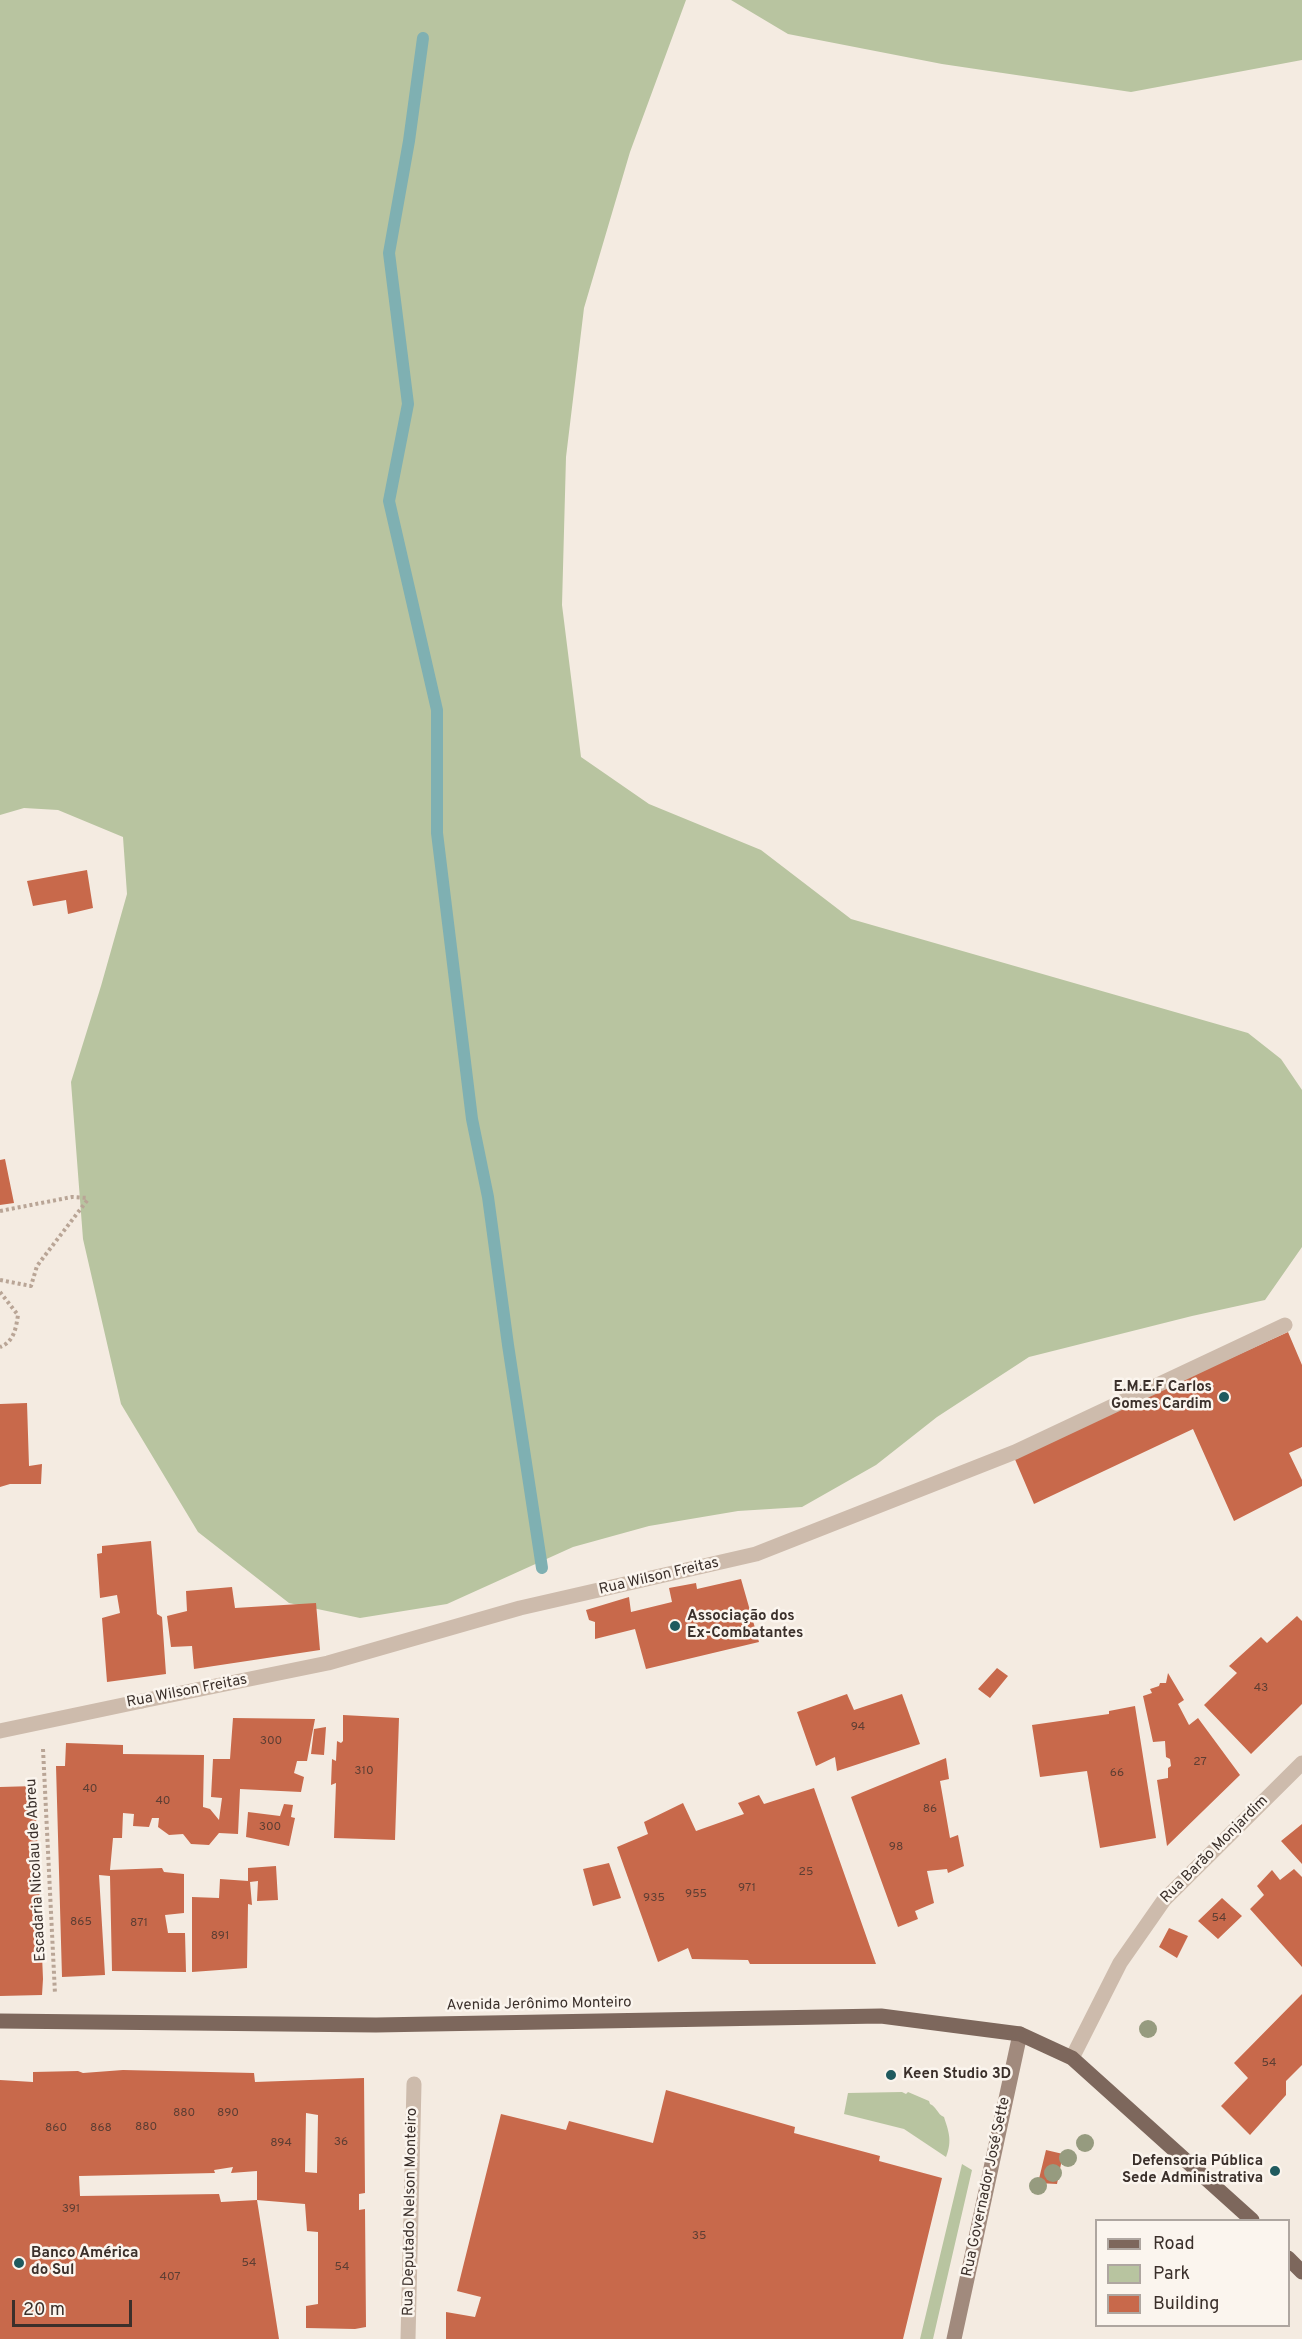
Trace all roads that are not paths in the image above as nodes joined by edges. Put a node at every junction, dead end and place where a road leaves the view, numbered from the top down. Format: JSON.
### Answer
{"nodes":[{"id":1,"x":1285,"y":1325,"type":"dead end"},
{"id":2,"x":0,"y":1731,"type":"edge"},
{"id":3,"x":1302,"y":1762,"type":"edge"},
{"id":4,"x":0,"y":2021,"type":"edge"},
{"id":5,"x":1020,"y":2034,"type":"junction"},
{"id":6,"x":1072,"y":2058,"type":"junction"},
{"id":7,"x":414,"y":2084,"type":"dead end"},
{"id":8,"x":1250,"y":2219,"type":"edge"},
{"id":9,"x":1290,"y":2260,"type":"edge"},
{"id":10,"x":1302,"y":2272,"type":"edge"},
{"id":11,"x":408,"y":2339,"type":"edge"},
{"id":12,"x":954,"y":2339,"type":"edge"}],
"edges":[{"from":1,"to":2,"type":"street","name":"Rua Wilson Freitas"},
{"from":3,"to":6,"type":"street","name":"Rua Barão Monjardim"},
{"from":4,"to":5,"type":"main road","name":"Avenida Jerônimo Monteiro"},
{"from":5,"to":6,"type":"main road","name":"Avenida Jerônimo Monteiro"},
{"from":5,"to":12,"type":"main road","name":"Rua Governador José Sette"},
{"from":6,"to":8,"type":"main road","name":"Avenida Jerônimo Monteiro"},
{"from":7,"to":11,"type":"street","name":"Rua Deputado Nelson Monteiro"},
{"from":9,"to":10,"type":"main road"}]}
